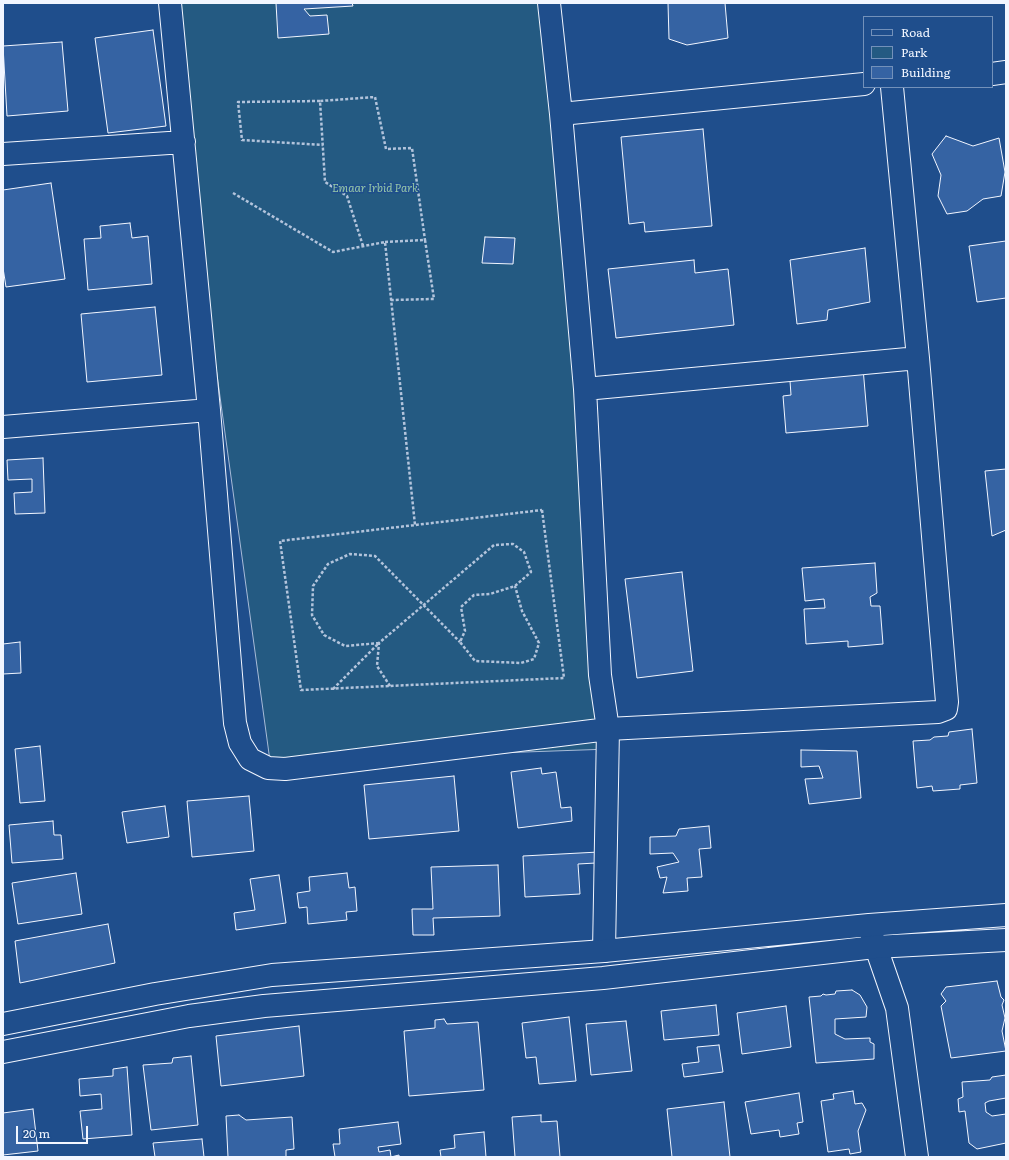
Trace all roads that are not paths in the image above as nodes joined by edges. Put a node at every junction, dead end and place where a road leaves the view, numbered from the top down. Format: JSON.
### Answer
{"nodes":[{"id":1,"x":170,"y":3,"type":"edge"},
{"id":2,"x":549,"y":3,"type":"edge"},
{"id":3,"x":1006,"y":72,"type":"edge"},
{"id":4,"x":993,"y":74,"type":"edge"},
{"id":5,"x":863,"y":84,"type":"edge"},
{"id":6,"x":892,"y":88,"type":"edge"},
{"id":7,"x":561,"y":114,"type":"junction"},
{"id":8,"x":184,"y":142,"type":"junction"},
{"id":9,"x":3,"y":154,"type":"edge"},
{"id":10,"x":918,"y":358,"type":"junction"},
{"id":11,"x":585,"y":389,"type":"junction"},
{"id":12,"x":208,"y":410,"type":"junction"},
{"id":13,"x":3,"y":427,"type":"edge"},
{"id":14,"x":608,"y":729,"type":"junction"},
{"id":15,"x":1006,"y":915,"type":"edge"},
{"id":16,"x":869,"y":925,"type":"junction"},
{"id":17,"x":1006,"y":940,"type":"edge"},
{"id":18,"x":875,"y":947,"type":"junction"},
{"id":19,"x":604,"y":951,"type":"junction"},
{"id":20,"x":3,"y":1024,"type":"edge"},
{"id":21,"x":3,"y":1052,"type":"edge"},
{"id":22,"x":917,"y":1157,"type":"edge"}],
"edges":[{"from":1,"to":8,"type":"street"},
{"from":2,"to":7,"type":"street"},
{"from":3,"to":4,"type":"street"},
{"from":5,"to":7,"type":"street"},
{"from":6,"to":10,"type":"street"},
{"from":7,"to":11,"type":"street"},
{"from":8,"to":9,"type":"street"},
{"from":8,"to":12,"type":"street"},
{"from":10,"to":11,"type":"street"},
{"from":10,"to":14,"type":"street"},
{"from":11,"to":14,"type":"street"},
{"from":12,"to":13,"type":"street"},
{"from":12,"to":14,"type":"street"},
{"from":14,"to":19,"type":"street"},
{"from":15,"to":16,"type":"street"},
{"from":16,"to":18,"type":"street"},
{"from":16,"to":19,"type":"street"},
{"from":17,"to":18,"type":"street"},
{"from":18,"to":21,"type":"street"},
{"from":18,"to":22,"type":"street"},
{"from":19,"to":20,"type":"street"}]}
